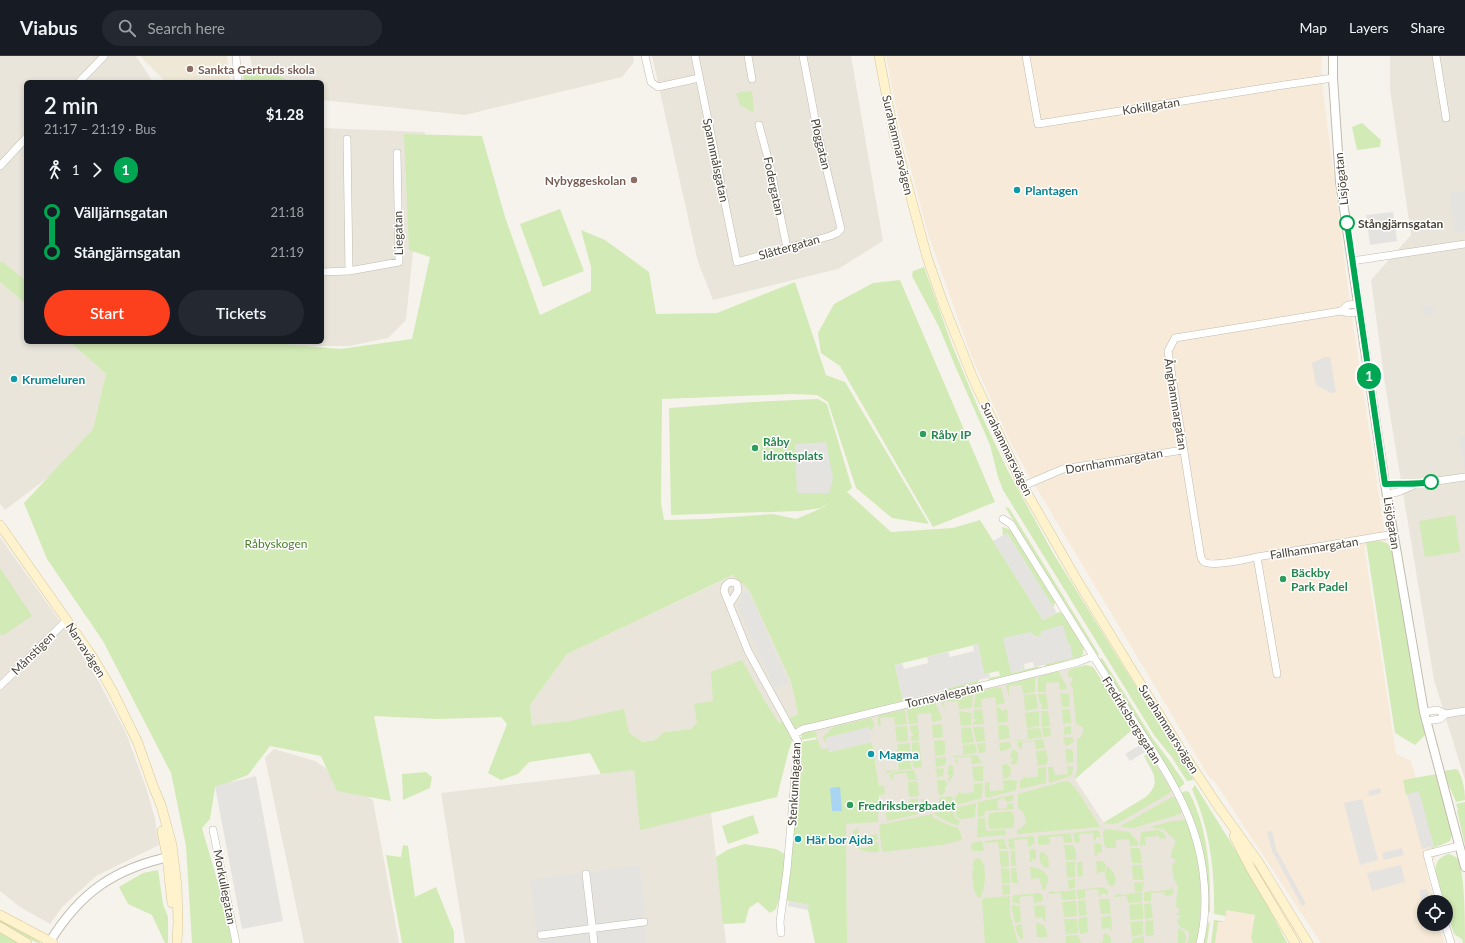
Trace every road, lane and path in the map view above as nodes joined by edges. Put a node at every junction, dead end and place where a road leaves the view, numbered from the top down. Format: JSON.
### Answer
{"nodes":[{"id":1,"x":104,"y":56,"type":"edge"},
{"id":2,"x":236,"y":56,"type":"edge"},
{"id":3,"x":645,"y":56,"type":"edge"},
{"id":4,"x":695,"y":56,"type":"edge"},
{"id":5,"x":748,"y":56,"type":"edge"},
{"id":6,"x":803,"y":56,"type":"edge"},
{"id":7,"x":879,"y":56,"type":"edge"},
{"id":8,"x":1026,"y":56,"type":"edge"},
{"id":9,"x":1333,"y":56,"type":"edge"},
{"id":10,"x":1436,"y":56,"type":"edge"},
{"id":11,"x":699,"y":78,"type":"junction"},
{"id":12,"x":1333,"y":78,"type":"junction"},
{"id":13,"x":752,"y":79,"type":"dead end"},
{"id":14,"x":82,"y":80,"type":"edge"},
{"id":15,"x":238,"y":80,"type":"edge"},
{"id":16,"x":1446,"y":118,"type":"dead end"},
{"id":17,"x":759,"y":125,"type":"dead end"},
{"id":18,"x":348,"y":138,"type":"dead end"},
{"id":19,"x":24,"y":140,"type":"edge"},
{"id":20,"x":397,"y":153,"type":"dead end"},
{"id":21,"x":0,"y":166,"type":"edge"},
{"id":22,"x":840,"y":231,"type":"joint"},
{"id":23,"x":1465,"y":244,"type":"edge"},
{"id":24,"x":787,"y":248,"type":"junction"},
{"id":25,"x":1352,"y":261,"type":"junction"},
{"id":26,"x":738,"y":262,"type":"joint"},
{"id":27,"x":349,"y":271,"type":"junction"},
{"id":28,"x":324,"y":272,"type":"edge"},
{"id":29,"x":1359,"y":308,"type":"junction"},
{"id":30,"x":1183,"y":450,"type":"junction"},
{"id":31,"x":1465,"y":477,"type":"edge"},
{"id":32,"x":1385,"y":484,"type":"junction"},
{"id":33,"x":1416,"y":484,"type":"junction"},
{"id":34,"x":1023,"y":486,"type":"junction"},
{"id":35,"x":1387,"y":494,"type":"junction"},
{"id":36,"x":1003,"y":519,"type":"dead end"},
{"id":37,"x":0,"y":525,"type":"edge"},
{"id":38,"x":1394,"y":534,"type":"junction"},
{"id":39,"x":1257,"y":557,"type":"junction"},
{"id":40,"x":730,"y":603,"type":"dead end"},
{"id":41,"x":67,"y":620,"type":"junction"},
{"id":42,"x":1093,"y":656,"type":"junction"},
{"id":43,"x":1277,"y":674,"type":"dead end"},
{"id":44,"x":0,"y":686,"type":"edge"},
{"id":45,"x":1465,"y":711,"type":"edge"},
{"id":46,"x":1424,"y":712,"type":"junction"},
{"id":47,"x":1446,"y":714,"type":"junction"},
{"id":48,"x":1426,"y":721,"type":"junction"},
{"id":49,"x":795,"y":734,"type":"junction"},
{"id":50,"x":1218,"y":806,"type":"junction"},
{"id":51,"x":213,"y":830,"type":"dead end"},
{"id":52,"x":1459,"y":846,"type":"junction"},
{"id":53,"x":170,"y":856,"type":"junction"},
{"id":54,"x":1465,"y":867,"type":"edge"},
{"id":55,"x":586,"y":874,"type":"dead end"},
{"id":56,"x":1438,"y":895,"type":"edge"},
{"id":57,"x":0,"y":915,"type":"edge"},
{"id":58,"x":644,"y":922,"type":"dead end"},
{"id":59,"x":0,"y":927,"type":"edge"},
{"id":60,"x":592,"y":928,"type":"junction"},
{"id":61,"x":1448,"y":931,"type":"edge"},
{"id":62,"x":780,"y":933,"type":"dead end"},
{"id":63,"x":542,"y":935,"type":"dead end"},
{"id":64,"x":50,"y":942,"type":"edge"},
{"id":65,"x":27,"y":943,"type":"edge"},
{"id":66,"x":176,"y":943,"type":"edge"},
{"id":67,"x":236,"y":943,"type":"edge"},
{"id":68,"x":594,"y":943,"type":"edge"},
{"id":69,"x":1200,"y":943,"type":"edge"},
{"id":70,"x":1295,"y":943,"type":"edge"},
{"id":71,"x":1308,"y":943,"type":"edge"},
{"id":72,"x":1451,"y":943,"type":"edge"}],
"edges":[{"from":1,"to":14,"type":"street"},
{"from":2,"to":15,"type":"street"},
{"from":3,"to":11,"type":"street"},
{"from":4,"to":11,"type":"street","name":"Spannmålsgatan"},
{"from":5,"to":13,"type":"street"},
{"from":6,"to":22,"type":"street","name":"Ploggatan"},
{"from":7,"to":34,"type":"main road","name":"Surahammarsvägen"},
{"from":8,"to":12,"type":"street","name":"Kokillgatan"},
{"from":9,"to":12,"type":"street","name":"Lisjögatan"},
{"from":10,"to":16,"type":"street"},
{"from":11,"to":26,"type":"street","name":"Spannmålsgatan"},
{"from":12,"to":25,"type":"street","name":"Lisjögatan"},
{"from":17,"to":24,"type":"street","name":"Fodergatan"},
{"from":18,"to":27,"type":"street"},
{"from":19,"to":21,"type":"street"},
{"from":20,"to":27,"type":"street","name":"Liegatan"},
{"from":22,"to":24,"type":"street","name":"Slåttergatan"},
{"from":23,"to":25,"type":"street"},
{"from":24,"to":26,"type":"street","name":"Slåttergatan"},
{"from":25,"to":29,"type":"street","name":"Lisjögatan"},
{"from":27,"to":28,"type":"street","name":"Liegatan"},
{"from":29,"to":30,"type":"street","name":"Ånghammargatan"},
{"from":29,"to":32,"type":"street","name":"Lisjögatan"},
{"from":30,"to":34,"type":"street","name":"Dornhammargatan"},
{"from":30,"to":39,"type":"street","name":"Ånghammargatan"},
{"from":31,"to":33,"type":"street"},
{"from":32,"to":33,"type":"street"},
{"from":32,"to":35,"type":"street","name":"Lisjögatan"},
{"from":33,"to":35,"type":"street"},
{"from":34,"to":50,"type":"main road","name":"Surahammarsvägen"},
{"from":35,"to":38,"type":"street","name":"Lisjögatan"},
{"from":36,"to":42,"type":"street","name":"Fredriksbergsgatan"},
{"from":37,"to":41,"type":"main road","name":"Narvavägen"},
{"from":38,"to":39,"type":"street","name":"Fallhammargatan"},
{"from":38,"to":46,"type":"street","name":"Lisjögatan"},
{"from":39,"to":43,"type":"street","name":"Fallhammargatan"},
{"from":40,"to":49,"type":"street","name":"Stenkumlagatan"},
{"from":41,"to":44,"type":"street","name":"Månstigen"},
{"from":41,"to":53,"type":"main road","name":"Narvavägen"},
{"from":42,"to":49,"type":"street","name":"Tornsvalegatan"},
{"from":42,"to":69,"type":"street","name":"Fredriksbergsgatan"},
{"from":45,"to":47,"type":"street"},
{"from":46,"to":47,"type":"street"},
{"from":46,"to":48,"type":"street","name":"Lisjögatan"},
{"from":47,"to":48,"type":"street"},
{"from":48,"to":52,"type":"street","name":"Lisjögatan"},
{"from":49,"to":62,"type":"street","name":"Stenkumlagatan"},
{"from":50,"to":70,"type":"main road","name":"Surahammarsvägen"},
{"from":50,"to":71,"type":"main road","name":"Surahammarsvägen"},
{"from":51,"to":67,"type":"street","name":"Morkullegatan"},
{"from":52,"to":54,"type":"street","name":"Lisjögatan"},
{"from":52,"to":56,"type":"street"},
{"from":53,"to":64,"type":"street"},
{"from":53,"to":66,"type":"main road","name":"Narvavägen"},
{"from":55,"to":60,"type":"street"},
{"from":57,"to":64,"type":"main road"},
{"from":58,"to":60,"type":"street"},
{"from":59,"to":65,"type":"main road"},
{"from":60,"to":63,"type":"street"},
{"from":60,"to":68,"type":"street"},
{"from":61,"to":72,"type":"street"}]}
